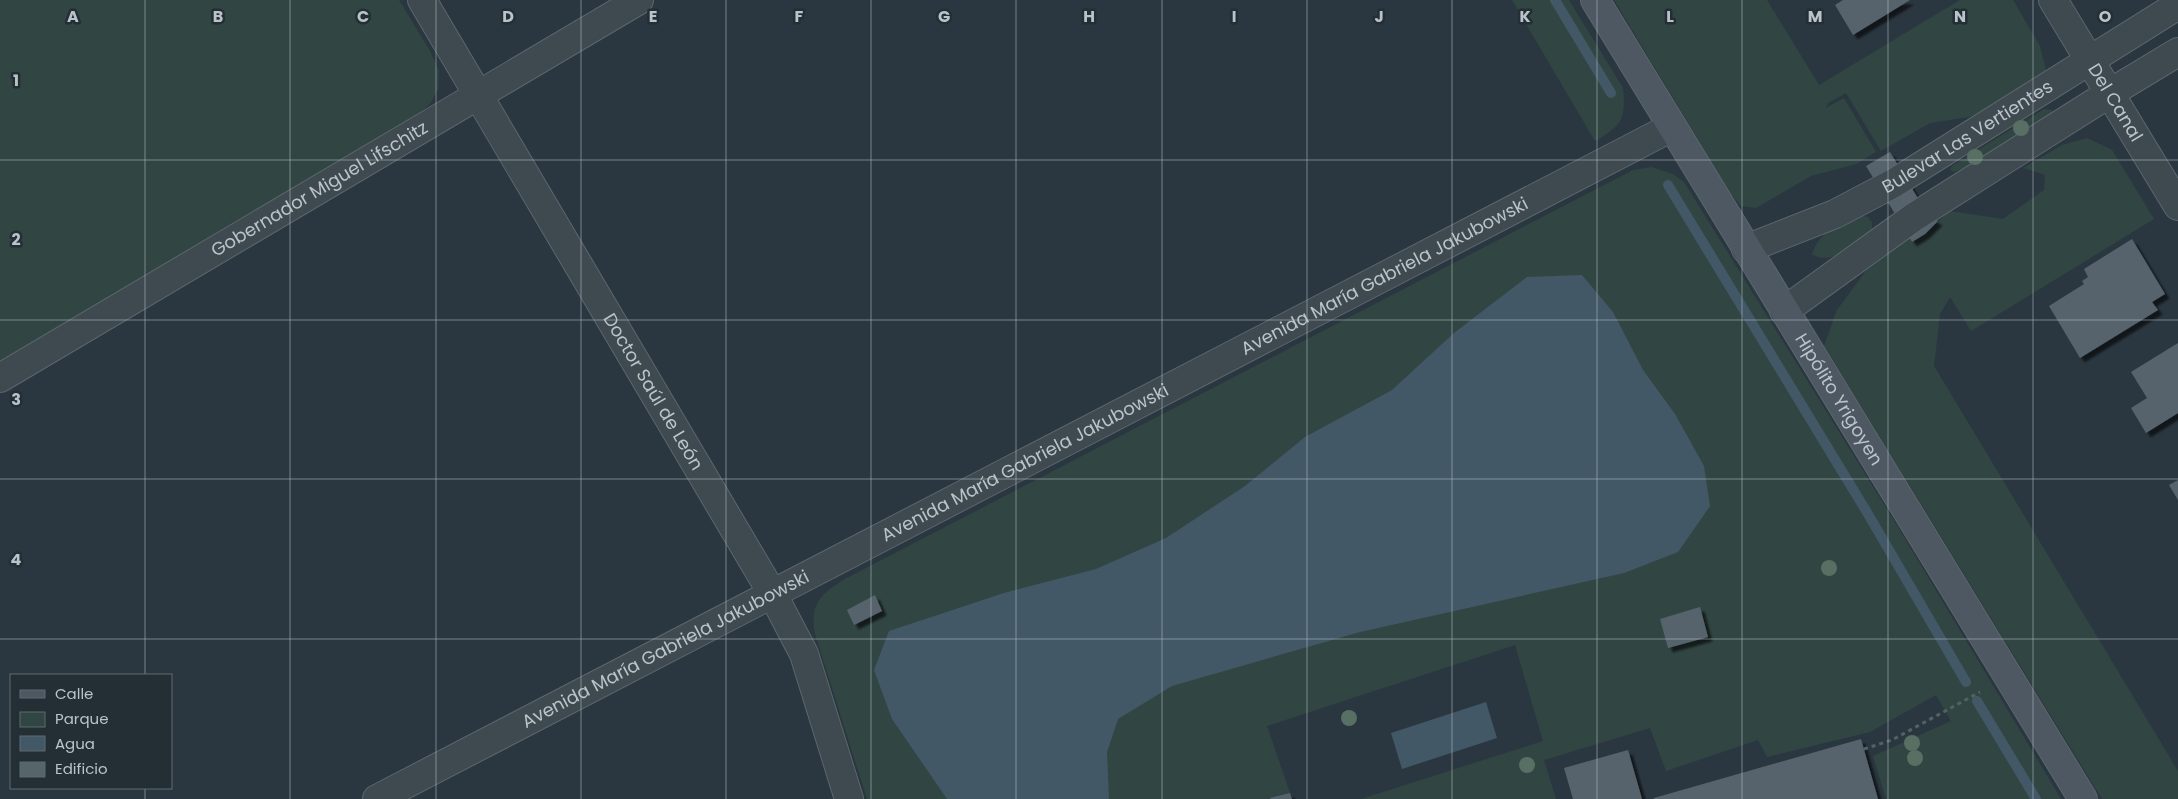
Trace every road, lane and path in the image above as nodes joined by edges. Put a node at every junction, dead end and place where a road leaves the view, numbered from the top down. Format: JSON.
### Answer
{"nodes":[{"id":1,"x":422,"y":0,"type":"edge"},
{"id":2,"x":639,"y":0,"type":"edge"},
{"id":3,"x":1595,"y":0,"type":"edge"},
{"id":4,"x":2053,"y":0,"type":"edge"},
{"id":5,"x":2178,"y":5,"type":"edge"},
{"id":6,"x":2178,"y":52,"type":"edge"},
{"id":7,"x":2090,"y":61,"type":"junction"},
{"id":8,"x":2110,"y":93,"type":"junction"},
{"id":9,"x":478,"y":95,"type":"junction"},
{"id":10,"x":1672,"y":127,"type":"junction"},
{"id":11,"x":2178,"y":206,"type":"edge"},
{"id":12,"x":1746,"y":249,"type":"junction"},
{"id":13,"x":1784,"y":311,"type":"junction"},
{"id":14,"x":0,"y":378,"type":"edge"},
{"id":15,"x":772,"y":593,"type":"junction"},
{"id":16,"x":2008,"y":676,"type":"junction"},
{"id":17,"x":1864,"y":749,"type":"dead end"},
{"id":18,"x":377,"y":799,"type":"edge"},
{"id":19,"x":849,"y":799,"type":"edge"},
{"id":20,"x":2083,"y":799,"type":"edge"}],
"edges":[{"from":1,"to":9,"type":"street","name":"Doctor Saúl de León"},
{"from":2,"to":9,"type":"street","name":"Gobernador Miguel Lifschitz"},
{"from":3,"to":10,"type":"main road","name":"Hipólito Yrigoyen"},
{"from":4,"to":7,"type":"street","name":"Del Canal"},
{"from":5,"to":7,"type":"street","name":"Bulevar Las Vertientes"},
{"from":6,"to":8,"type":"street","name":"Bulevar Las Vertientes"},
{"from":7,"to":8,"type":"street","name":"Del Canal"},
{"from":7,"to":12,"type":"street","name":"Bulevar Las Vertientes"},
{"from":8,"to":11,"type":"street","name":"Del Canal"},
{"from":8,"to":13,"type":"street","name":"Bulevar Las Vertientes"},
{"from":9,"to":14,"type":"street","name":"Gobernador Miguel Lifschitz"},
{"from":9,"to":15,"type":"street","name":"Doctor Saúl de León"},
{"from":10,"to":12,"type":"main road","name":"Hipólito Yrigoyen"},
{"from":10,"to":15,"type":"street","name":"Avenida María Gabriela Jakubowski"},
{"from":12,"to":13,"type":"main road","name":"Hipólito Yrigoyen"},
{"from":13,"to":16,"type":"main road","name":"Hipólito Yrigoyen"},
{"from":15,"to":18,"type":"street","name":"Avenida María Gabriela Jakubowski"},
{"from":15,"to":19,"type":"street","name":"Doctor Saúl de León"},
{"from":16,"to":17,"type":"path"},
{"from":16,"to":20,"type":"main road","name":"Hipólito Yrigoyen"}]}
